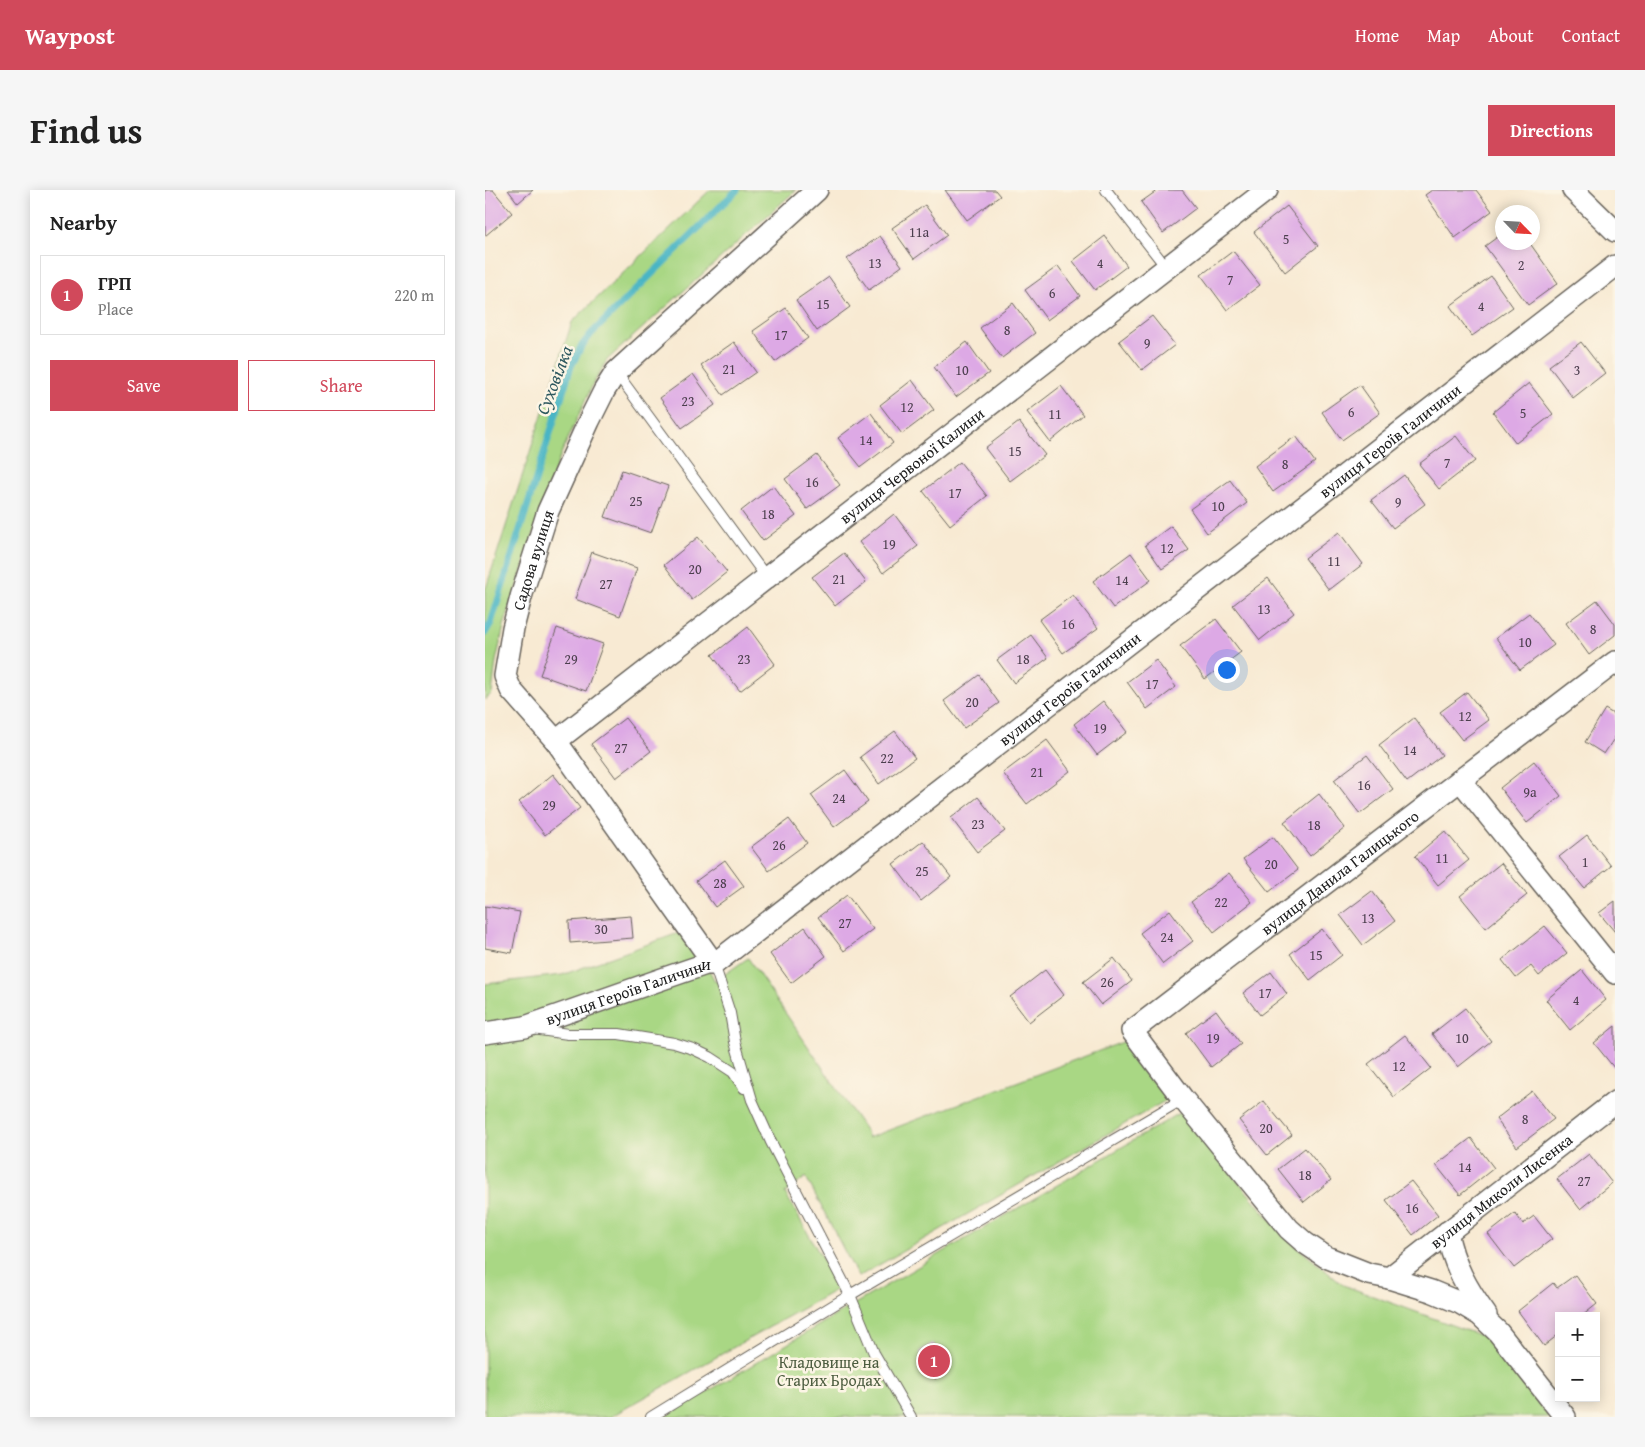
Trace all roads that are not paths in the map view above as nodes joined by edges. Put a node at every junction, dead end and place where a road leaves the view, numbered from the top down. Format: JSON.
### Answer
{"nodes":[{"id":1,"x":817,"y":190,"type":"edge"},
{"id":2,"x":1106,"y":190,"type":"edge"},
{"id":3,"x":1267,"y":190,"type":"edge"},
{"id":4,"x":1573,"y":190,"type":"edge"},
{"id":5,"x":1615,"y":231,"type":"edge"},
{"id":6,"x":1615,"y":266,"type":"edge"},
{"id":7,"x":1166,"y":267,"type":"junction"},
{"id":8,"x":616,"y":372,"type":"junction"},
{"id":9,"x":767,"y":578,"type":"junction"},
{"id":10,"x":1611,"y":670,"type":"edge"},
{"id":11,"x":556,"y":741,"type":"junction"},
{"id":12,"x":1460,"y":780,"type":"junction"},
{"id":13,"x":714,"y":964,"type":"junction"},
{"id":14,"x":1615,"y":974,"type":"edge"},
{"id":15,"x":525,"y":1027,"type":"junction"},
{"id":16,"x":485,"y":1033,"type":"edge"},
{"id":17,"x":1183,"y":1099,"type":"junction"},
{"id":18,"x":752,"y":1100,"type":"junction"},
{"id":19,"x":1615,"y":1102,"type":"edge"},
{"id":20,"x":1447,"y":1232,"type":"junction"},
{"id":21,"x":1389,"y":1278,"type":"junction"},
{"id":22,"x":850,"y":1295,"type":"junction"},
{"id":23,"x":1498,"y":1332,"type":"junction"},
{"id":24,"x":651,"y":1417,"type":"edge"},
{"id":25,"x":911,"y":1417,"type":"edge"},
{"id":26,"x":1565,"y":1417,"type":"edge"}],
"edges":[{"from":1,"to":8,"type":"street","name":"Садова вулиця"},
{"from":2,"to":7,"type":"lane"},
{"from":3,"to":7,"type":"street","name":"вулиця Червоної Калини"},
{"from":4,"to":5,"type":"street"},
{"from":6,"to":13,"type":"street","name":"вулиця Героїв Галичини"},
{"from":7,"to":9,"type":"street","name":"вулиця Червоної Калини"},
{"from":8,"to":9,"type":"lane"},
{"from":8,"to":11,"type":"street","name":"Садова вулиця"},
{"from":9,"to":11,"type":"street","name":"вулиця Червоної Калини"},
{"from":10,"to":12,"type":"street","name":"вулиця Данила Галицького"},
{"from":11,"to":13,"type":"street","name":"Садова вулиця"},
{"from":12,"to":14,"type":"street"},
{"from":12,"to":17,"type":"street","name":"вулиця Данила Галицького"},
{"from":13,"to":15,"type":"street","name":"вулиця Героїв Галичини"},
{"from":13,"to":18,"type":"lane"},
{"from":15,"to":16,"type":"street","name":"вулиця Героїв Галичини"},
{"from":15,"to":18,"type":"lane"},
{"from":17,"to":21,"type":"street"},
{"from":17,"to":22,"type":"lane"},
{"from":18,"to":22,"type":"lane"},
{"from":19,"to":20,"type":"street","name":"вулиця Миколи Лисенка"},
{"from":20,"to":21,"type":"street","name":"вулиця Миколи Лисенка"},
{"from":20,"to":23,"type":"street"},
{"from":21,"to":23,"type":"street"},
{"from":22,"to":24,"type":"lane"},
{"from":22,"to":25,"type":"lane"},
{"from":23,"to":26,"type":"street"}]}
